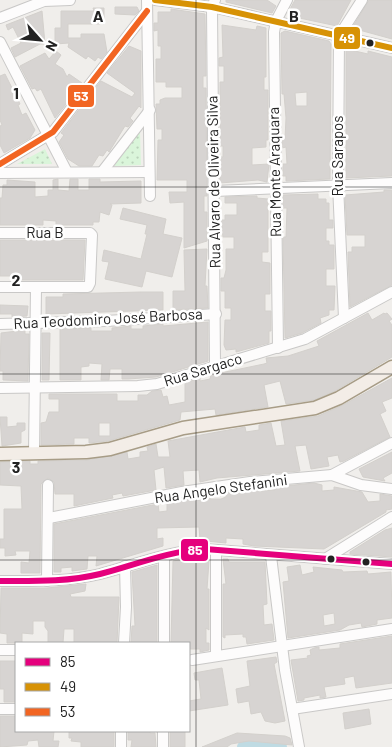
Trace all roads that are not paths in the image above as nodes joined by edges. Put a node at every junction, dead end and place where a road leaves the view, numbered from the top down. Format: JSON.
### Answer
{"nodes":[{"id":1,"x":43,"y":0,"type":"edge"},
{"id":2,"x":70,"y":0,"type":"edge"},
{"id":3,"x":147,"y":0,"type":"edge"},
{"id":4,"x":155,"y":0,"type":"edge"},
{"id":5,"x":287,"y":0,"type":"edge"},
{"id":6,"x":362,"y":0,"type":"edge"},
{"id":7,"x":213,"y":4,"type":"edge"},
{"id":8,"x":147,"y":11,"type":"junction"},
{"id":9,"x":0,"y":18,"type":"edge"},
{"id":10,"x":276,"y":21,"type":"junction"},
{"id":11,"x":339,"y":36,"type":"junction"},
{"id":12,"x":0,"y":42,"type":"edge"},
{"id":13,"x":392,"y":48,"type":"edge"},
{"id":14,"x":150,"y":110,"type":"junction"},
{"id":15,"x":48,"y":136,"type":"junction"},
{"id":16,"x":0,"y":164,"type":"edge"},
{"id":17,"x":67,"y":172,"type":"junction"},
{"id":18,"x":102,"y":172,"type":"junction"},
{"id":19,"x":149,"y":172,"type":"junction"},
{"id":20,"x":0,"y":173,"type":"edge"},
{"id":21,"x":392,"y":184,"type":"edge"},
{"id":22,"x":338,"y":185,"type":"junction"},
{"id":23,"x":275,"y":189,"type":"junction"},
{"id":24,"x":215,"y":191,"type":"junction"},
{"id":25,"x":150,"y":196,"type":"dead end"},
{"id":26,"x":0,"y":233,"type":"edge"},
{"id":27,"x":0,"y":286,"type":"edge"},
{"id":28,"x":36,"y":287,"type":"junction"},
{"id":29,"x":392,"y":292,"type":"edge"},
{"id":30,"x":216,"y":314,"type":"junction"},
{"id":31,"x":344,"y":318,"type":"junction"},
{"id":32,"x":0,"y":324,"type":"edge"},
{"id":33,"x":36,"y":324,"type":"junction"},
{"id":34,"x":278,"y":348,"type":"junction"},
{"id":35,"x":215,"y":365,"type":"junction"},
{"id":36,"x":392,"y":366,"type":"edge"},
{"id":37,"x":0,"y":388,"type":"edge"},
{"id":38,"x":34,"y":388,"type":"junction"},
{"id":39,"x":392,"y":443,"type":"edge"},
{"id":40,"x":0,"y":454,"type":"edge"},
{"id":41,"x":34,"y":454,"type":"junction"},
{"id":42,"x":332,"y":475,"type":"junction"},
{"id":43,"x":48,"y":485,"type":"dead end"},
{"id":44,"x":392,"y":489,"type":"edge"},
{"id":45,"x":392,"y":517,"type":"edge"},
{"id":46,"x":49,"y":518,"type":"junction"},
{"id":47,"x":216,"y":551,"type":"junction"},
{"id":48,"x":164,"y":556,"type":"junction"},
{"id":49,"x":271,"y":556,"type":"junction"},
{"id":50,"x":325,"y":559,"type":"junction"},
{"id":51,"x":392,"y":564,"type":"edge"},
{"id":52,"x":125,"y":566,"type":"junction"},
{"id":53,"x":0,"y":581,"type":"edge"},
{"id":54,"x":47,"y":581,"type":"junction"},
{"id":55,"x":392,"y":629,"type":"edge"},
{"id":56,"x":124,"y":642,"type":"edge"},
{"id":57,"x":164,"y":642,"type":"edge"},
{"id":58,"x":282,"y":646,"type":"junction"},
{"id":59,"x":0,"y":650,"type":"edge"},
{"id":60,"x":15,"y":650,"type":"edge"},
{"id":61,"x":216,"y":656,"type":"junction"},
{"id":62,"x":192,"y":660,"type":"dead end"},
{"id":63,"x":392,"y":694,"type":"edge"},
{"id":64,"x":0,"y":709,"type":"edge"},
{"id":65,"x":15,"y":709,"type":"edge"},
{"id":66,"x":292,"y":709,"type":"junction"},
{"id":67,"x":121,"y":732,"type":"edge"},
{"id":68,"x":163,"y":732,"type":"edge"},
{"id":69,"x":121,"y":747,"type":"edge"},
{"id":70,"x":163,"y":747,"type":"edge"},
{"id":71,"x":299,"y":747,"type":"edge"}],
"edges":[{"from":1,"to":2,"type":"street"},
{"from":1,"to":9,"type":"street"},
{"from":3,"to":8,"type":"street"},
{"from":4,"to":7,"type":"street"},
{"from":5,"to":10,"type":"street","name":"Rua Monte Araquara"},
{"from":6,"to":11,"type":"street"},
{"from":7,"to":10,"type":"street"},
{"from":7,"to":24,"type":"street","name":"Rua Alvaro de Oliveira Silva"},
{"from":8,"to":14,"type":"street"},
{"from":8,"to":15,"type":"street"},
{"from":10,"to":11,"type":"street"},
{"from":10,"to":23,"type":"street","name":"Rua Monte Araquara"},
{"from":11,"to":13,"type":"street"},
{"from":11,"to":22,"type":"street","name":"Rua Sarapos"},
{"from":12,"to":15,"type":"street"},
{"from":14,"to":18,"type":"street"},
{"from":14,"to":19,"type":"street"},
{"from":15,"to":16,"type":"street"},
{"from":15,"to":17,"type":"street"},
{"from":17,"to":18,"type":"street"},
{"from":17,"to":20,"type":"street"},
{"from":18,"to":19,"type":"street"},
{"from":19,"to":25,"type":"street"},
{"from":21,"to":22,"type":"street"},
{"from":22,"to":23,"type":"street"},
{"from":22,"to":31,"type":"street","name":"Rua Sarapos"},
{"from":23,"to":24,"type":"street"},
{"from":23,"to":34,"type":"street","name":"Rua Monte Araquara"},
{"from":24,"to":30,"type":"street","name":"Rua Alvaro de Oliveira Silva"},
{"from":26,"to":28,"type":"street","name":"Rua B"},
{"from":27,"to":28,"type":"street"},
{"from":28,"to":33,"type":"street"},
{"from":29,"to":31,"type":"street","name":"Rua Sargaco"},
{"from":30,"to":33,"type":"street","name":"Rua Teodomiro José Barbosa"},
{"from":30,"to":35,"type":"street","name":"Rua Alvaro de Oliveira Silva"},
{"from":31,"to":34,"type":"street","name":"Rua Sargaco"},
{"from":32,"to":33,"type":"street","name":"Rua Teodomiro José Barbosa"},
{"from":33,"to":38,"type":"street"},
{"from":34,"to":35,"type":"street","name":"Rua Sargaco"},
{"from":35,"to":38,"type":"street","name":"Rua Sargaco"},
{"from":36,"to":41,"type":"main road"},
{"from":37,"to":38,"type":"street","name":"Rua Sargaco"},
{"from":38,"to":41,"type":"street"},
{"from":39,"to":42,"type":"street"},
{"from":40,"to":41,"type":"main road"},
{"from":42,"to":44,"type":"street","name":"Rua Angelo Stefanini"},
{"from":42,"to":46,"type":"street","name":"Rua Angelo Stefanini"},
{"from":43,"to":46,"type":"street"},
{"from":45,"to":50,"type":"street"},
{"from":46,"to":54,"type":"street"},
{"from":47,"to":48,"type":"street"},
{"from":47,"to":49,"type":"street"},
{"from":47,"to":61,"type":"street"},
{"from":48,"to":52,"type":"street"},
{"from":48,"to":57,"type":"street"},
{"from":49,"to":50,"type":"street"},
{"from":49,"to":58,"type":"street"},
{"from":50,"to":51,"type":"street"},
{"from":52,"to":54,"type":"street"},
{"from":52,"to":56,"type":"street"},
{"from":53,"to":54,"type":"street"},
{"from":55,"to":58,"type":"street"},
{"from":58,"to":61,"type":"street"},
{"from":58,"to":66,"type":"street"},
{"from":59,"to":60,"type":"street"},
{"from":61,"to":62,"type":"street"},
{"from":63,"to":66,"type":"street"},
{"from":64,"to":65,"type":"street"},
{"from":66,"to":71,"type":"street"},
{"from":67,"to":69,"type":"street"},
{"from":68,"to":70,"type":"street"}]}
